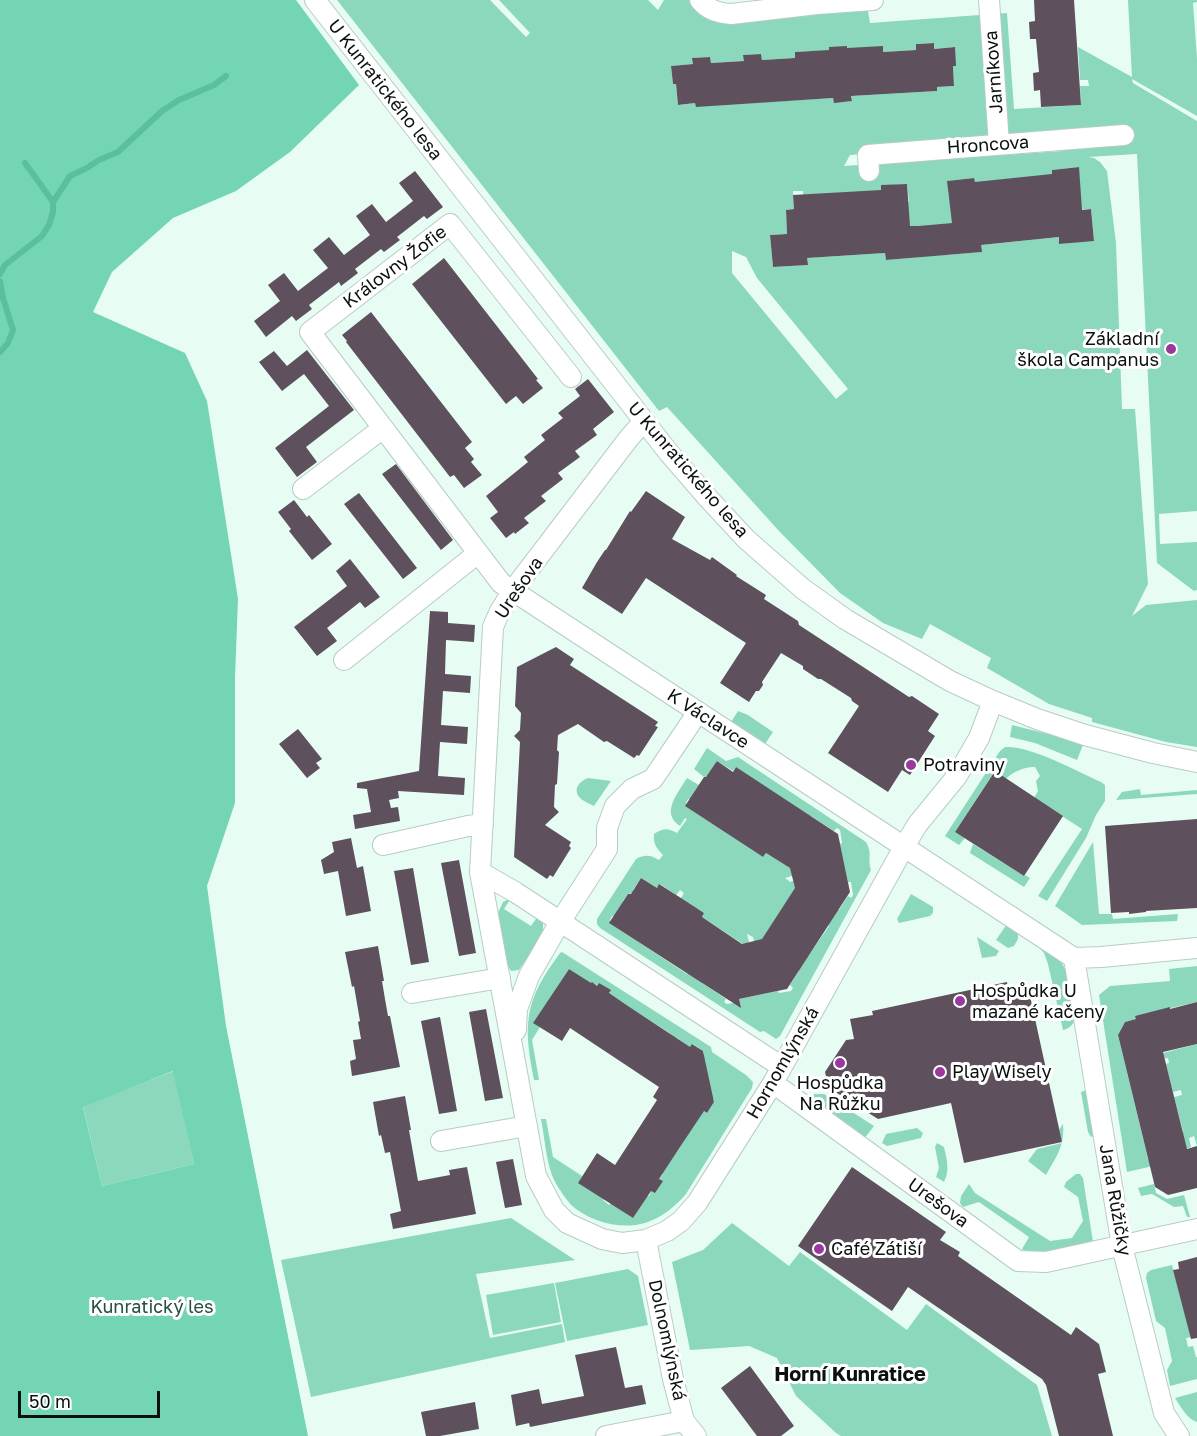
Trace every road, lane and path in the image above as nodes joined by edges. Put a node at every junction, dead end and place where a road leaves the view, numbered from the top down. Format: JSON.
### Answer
{"nodes":[{"id":1,"x":315,"y":0,"type":"edge"},
{"id":2,"x":700,"y":0,"type":"edge"},
{"id":3,"x":873,"y":0,"type":"edge"},
{"id":4,"x":989,"y":0,"type":"edge"},
{"id":5,"x":815,"y":2,"type":"edge"},
{"id":6,"x":1124,"y":135,"type":"dead end"},
{"id":7,"x":999,"y":144,"type":"junction"},
{"id":8,"x":869,"y":171,"type":"dead end"},
{"id":9,"x":571,"y":377,"type":"dead end"},
{"id":10,"x":644,"y":421,"type":"junction"},
{"id":11,"x":383,"y":428,"type":"junction"},
{"id":12,"x":303,"y":489,"type":"dead end"},
{"id":13,"x":478,"y":553,"type":"junction"},
{"id":14,"x":513,"y":590,"type":"junction"},
{"id":15,"x":344,"y":660,"type":"dead end"},
{"id":16,"x":993,"y":701,"type":"junction"},
{"id":17,"x":698,"y":712,"type":"junction"},
{"id":18,"x":1197,"y":762,"type":"edge"},
{"id":19,"x":483,"y":824,"type":"junction"},
{"id":20,"x":383,"y":845,"type":"dead end"},
{"id":21,"x":904,"y":847,"type":"junction"},
{"id":22,"x":480,"y":872,"type":"junction"},
{"id":23,"x":560,"y":922,"type":"junction"},
{"id":24,"x":1197,"y":948,"type":"edge"},
{"id":25,"x":1074,"y":958,"type":"junction"},
{"id":26,"x":500,"y":978,"type":"junction"},
{"id":27,"x":412,"y":993,"type":"dead end"},
{"id":28,"x":515,"y":1059,"type":"junction"},
{"id":29,"x":777,"y":1075,"type":"junction"},
{"id":30,"x":527,"y":1126,"type":"junction"},
{"id":31,"x":441,"y":1141,"type":"dead end"},
{"id":32,"x":1197,"y":1229,"type":"edge"},
{"id":33,"x":646,"y":1240,"type":"junction"},
{"id":34,"x":1122,"y":1246,"type":"junction"},
{"id":35,"x":690,"y":1428,"type":"edge"},
{"id":36,"x":606,"y":1436,"type":"edge"},
{"id":37,"x":1179,"y":1436,"type":"edge"}],
"edges":[{"from":1,"to":10,"type":"street","name":"U Kunratického lesa"},
{"from":2,"to":5,"type":"street"},
{"from":3,"to":5,"type":"street"},
{"from":4,"to":7,"type":"street","name":"Jarníkova"},
{"from":6,"to":7,"type":"street","name":"Hroncova"},
{"from":7,"to":8,"type":"street","name":"Hroncova"},
{"from":9,"to":11,"type":"street","name":"Královny Žofie"},
{"from":10,"to":14,"type":"street","name":"Urešova"},
{"from":10,"to":16,"type":"street","name":"U Kunratického lesa"},
{"from":11,"to":12,"type":"street"},
{"from":11,"to":13,"type":"street","name":"Královny Žofie"},
{"from":13,"to":14,"type":"street","name":"Královny Žofie"},
{"from":13,"to":15,"type":"street"},
{"from":14,"to":17,"type":"street","name":"K Václavce"},
{"from":14,"to":19,"type":"street","name":"Urešova"},
{"from":16,"to":18,"type":"street","name":"U Kunratického lesa"},
{"from":16,"to":21,"type":"street","name":"Hornomlýnská"},
{"from":17,"to":21,"type":"street","name":"K Václavce"},
{"from":17,"to":23,"type":"street"},
{"from":19,"to":20,"type":"street"},
{"from":19,"to":22,"type":"street","name":"Urešova"},
{"from":21,"to":25,"type":"street"},
{"from":21,"to":29,"type":"street","name":"Hornomlýnská"},
{"from":22,"to":23,"type":"street","name":"Urešova"},
{"from":22,"to":26,"type":"street","name":"Hornomlýnská"},
{"from":23,"to":28,"type":"street"},
{"from":23,"to":29,"type":"street","name":"Urešova"},
{"from":24,"to":25,"type":"street"},
{"from":25,"to":34,"type":"street","name":"Jana Růžičky"},
{"from":26,"to":27,"type":"street"},
{"from":26,"to":28,"type":"street","name":"Hornomlýnská"},
{"from":28,"to":30,"type":"street","name":"Hornomlýnská"},
{"from":29,"to":33,"type":"street","name":"Hornomlýnská"},
{"from":29,"to":34,"type":"street","name":"Urešova"},
{"from":30,"to":31,"type":"street"},
{"from":30,"to":33,"type":"street","name":"Hornomlýnská"},
{"from":32,"to":34,"type":"street","name":"Urešova"},
{"from":33,"to":35,"type":"street","name":"Dolnomlýnská"},
{"from":34,"to":37,"type":"street","name":"Jana Růžičky"},
{"from":35,"to":36,"type":"street"}]}
